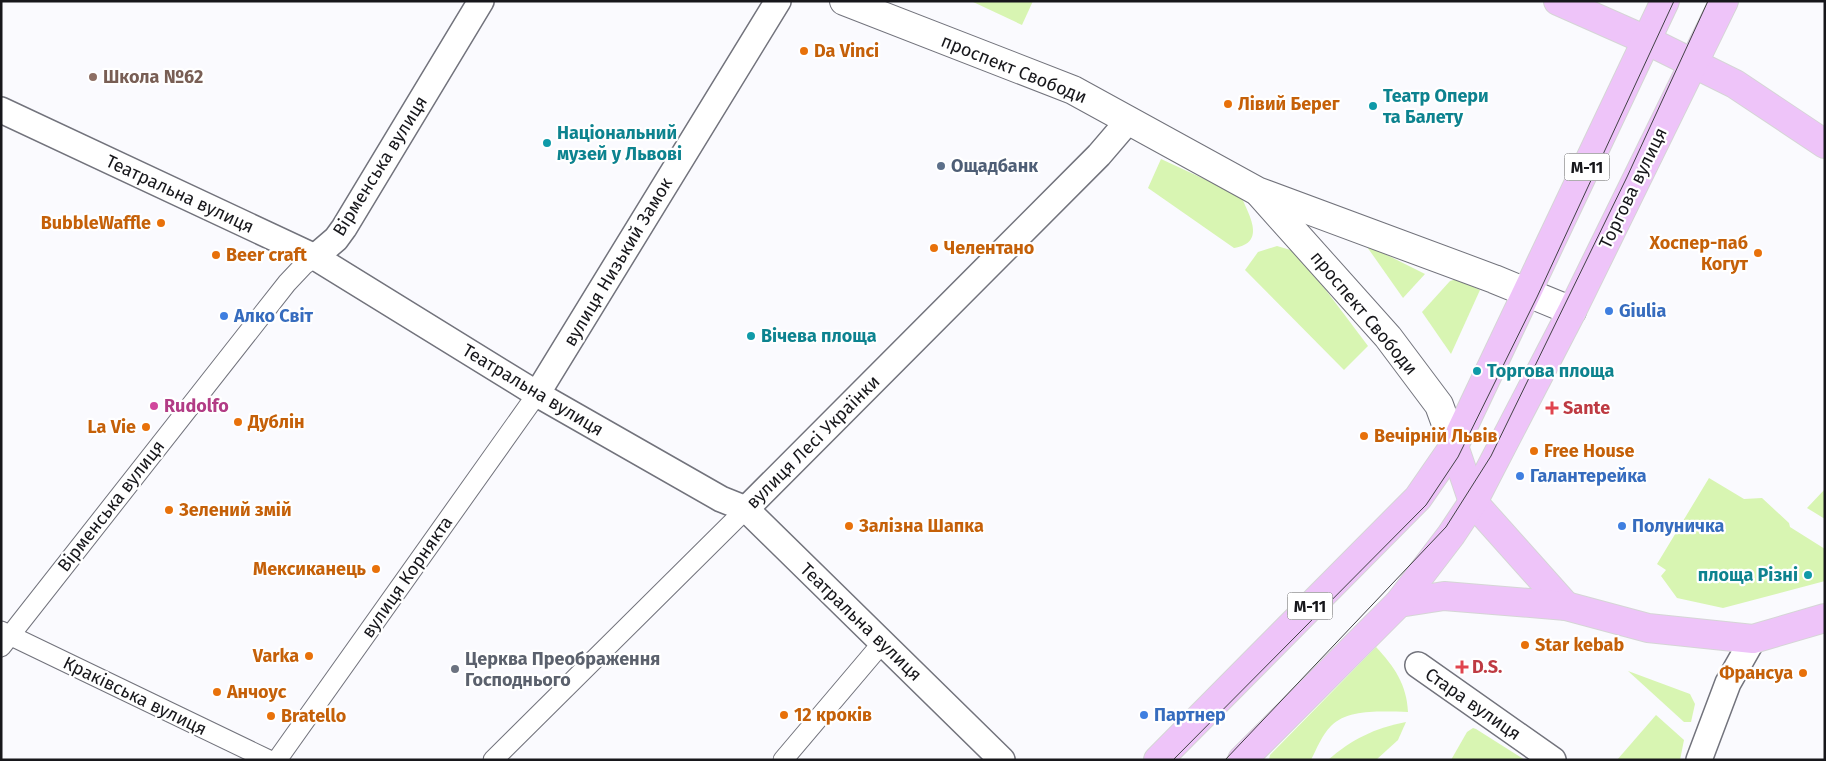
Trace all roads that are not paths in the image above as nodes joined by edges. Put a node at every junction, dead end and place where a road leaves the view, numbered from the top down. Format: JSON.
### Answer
{"nodes":[{"id":1,"x":481,"y":1,"type":"edge"},
{"id":2,"x":778,"y":1,"type":"edge"},
{"id":3,"x":844,"y":1,"type":"edge"},
{"id":4,"x":1558,"y":1,"type":"edge"},
{"id":5,"x":1665,"y":1,"type":"edge"},
{"id":6,"x":1724,"y":1,"type":"edge"},
{"id":7,"x":1646,"y":40,"type":"junction"},
{"id":8,"x":1694,"y":64,"type":"junction"},
{"id":9,"x":1,"y":110,"type":"edge"},
{"id":10,"x":1129,"y":120,"type":"junction"},
{"id":11,"x":1825,"y":144,"type":"edge"},
{"id":12,"x":1257,"y":191,"type":"junction"},
{"id":13,"x":315,"y":257,"type":"junction"},
{"id":14,"x":1528,"y":294,"type":"junction"},
{"id":15,"x":1572,"y":311,"type":"junction"},
{"id":16,"x":537,"y":394,"type":"junction"},
{"id":17,"x":1454,"y":446,"type":"junction"},
{"id":18,"x":1473,"y":502,"type":"junction"},
{"id":19,"x":746,"y":509,"type":"junction"},
{"id":20,"x":1399,"y":603,"type":"junction"},
{"id":21,"x":1566,"y":606,"type":"junction"},
{"id":22,"x":1825,"y":618,"type":"edge"},
{"id":23,"x":4,"y":638,"type":"edge"},
{"id":24,"x":1754,"y":639,"type":"junction"},
{"id":25,"x":883,"y":642,"type":"junction"},
{"id":26,"x":1418,"y":665,"type":"dead end"},
{"id":27,"x":269,"y":760,"type":"edge"},
{"id":28,"x":277,"y":760,"type":"edge"},
{"id":29,"x":492,"y":760,"type":"edge"},
{"id":30,"x":783,"y":760,"type":"edge"},
{"id":31,"x":1002,"y":760,"type":"edge"},
{"id":32,"x":1158,"y":760,"type":"edge"},
{"id":33,"x":1242,"y":760,"type":"edge"},
{"id":34,"x":1553,"y":760,"type":"edge"},
{"id":35,"x":1699,"y":760,"type":"edge"}],
"edges":[{"from":1,"to":13,"type":"street","name":"Вірменська вулиця"},
{"from":2,"to":16,"type":"street","name":"вулиця Низький Замок"},
{"from":3,"to":10,"type":"main road","name":"проспект Свободи"},
{"from":4,"to":7,"type":"main road"},
{"from":5,"to":7,"type":"main road","number":"М-11"},
{"from":6,"to":8,"type":"main road","number":"М-11"},
{"from":7,"to":8,"type":"main road"},
{"from":7,"to":14,"type":"main road","number":"М-11"},
{"from":8,"to":11,"type":"main road"},
{"from":8,"to":15,"type":"main road","name":"Торгова вулиця","number":"М-11"},
{"from":9,"to":13,"type":"street","name":"Театральна вулиця"},
{"from":10,"to":12,"type":"main road","name":"проспект Свободи"},
{"from":10,"to":19,"type":"street","name":"вулиця Лесі Українки"},
{"from":12,"to":14,"type":"main road","name":"проспект Свободи"},
{"from":12,"to":17,"type":"main road","name":"проспект Свободи"},
{"from":13,"to":16,"type":"street","name":"Театральна вулиця"},
{"from":13,"to":23,"type":"street","name":"Вірменська вулиця"},
{"from":14,"to":15,"type":"main road"},
{"from":14,"to":17,"type":"main road","number":"М-11"},
{"from":15,"to":18,"type":"main road","name":"Торгова вулиця","number":"М-11"},
{"from":16,"to":19,"type":"street","name":"Театральна вулиця"},
{"from":16,"to":28,"type":"street","name":"вулиця Корнякта"},
{"from":17,"to":18,"type":"main road"},
{"from":17,"to":32,"type":"main road","number":"М-11"},
{"from":18,"to":20,"type":"main road","number":"М-11"},
{"from":18,"to":21,"type":"main road"},
{"from":19,"to":25,"type":"street","name":"Театральна вулиця"},
{"from":19,"to":29,"type":"street","name":"вулиця Лесі Українки"},
{"from":20,"to":21,"type":"main road"},
{"from":20,"to":33,"type":"main road","number":"М-11"},
{"from":21,"to":24,"type":"main road"},
{"from":22,"to":24,"type":"main road"},
{"from":23,"to":27,"type":"street","name":"Краківська вулиця"},
{"from":24,"to":35,"type":"street"},
{"from":25,"to":30,"type":"street"},
{"from":25,"to":31,"type":"street","name":"Театральна вулиця"},
{"from":26,"to":34,"type":"street","name":"Стара вулиця"}]}
